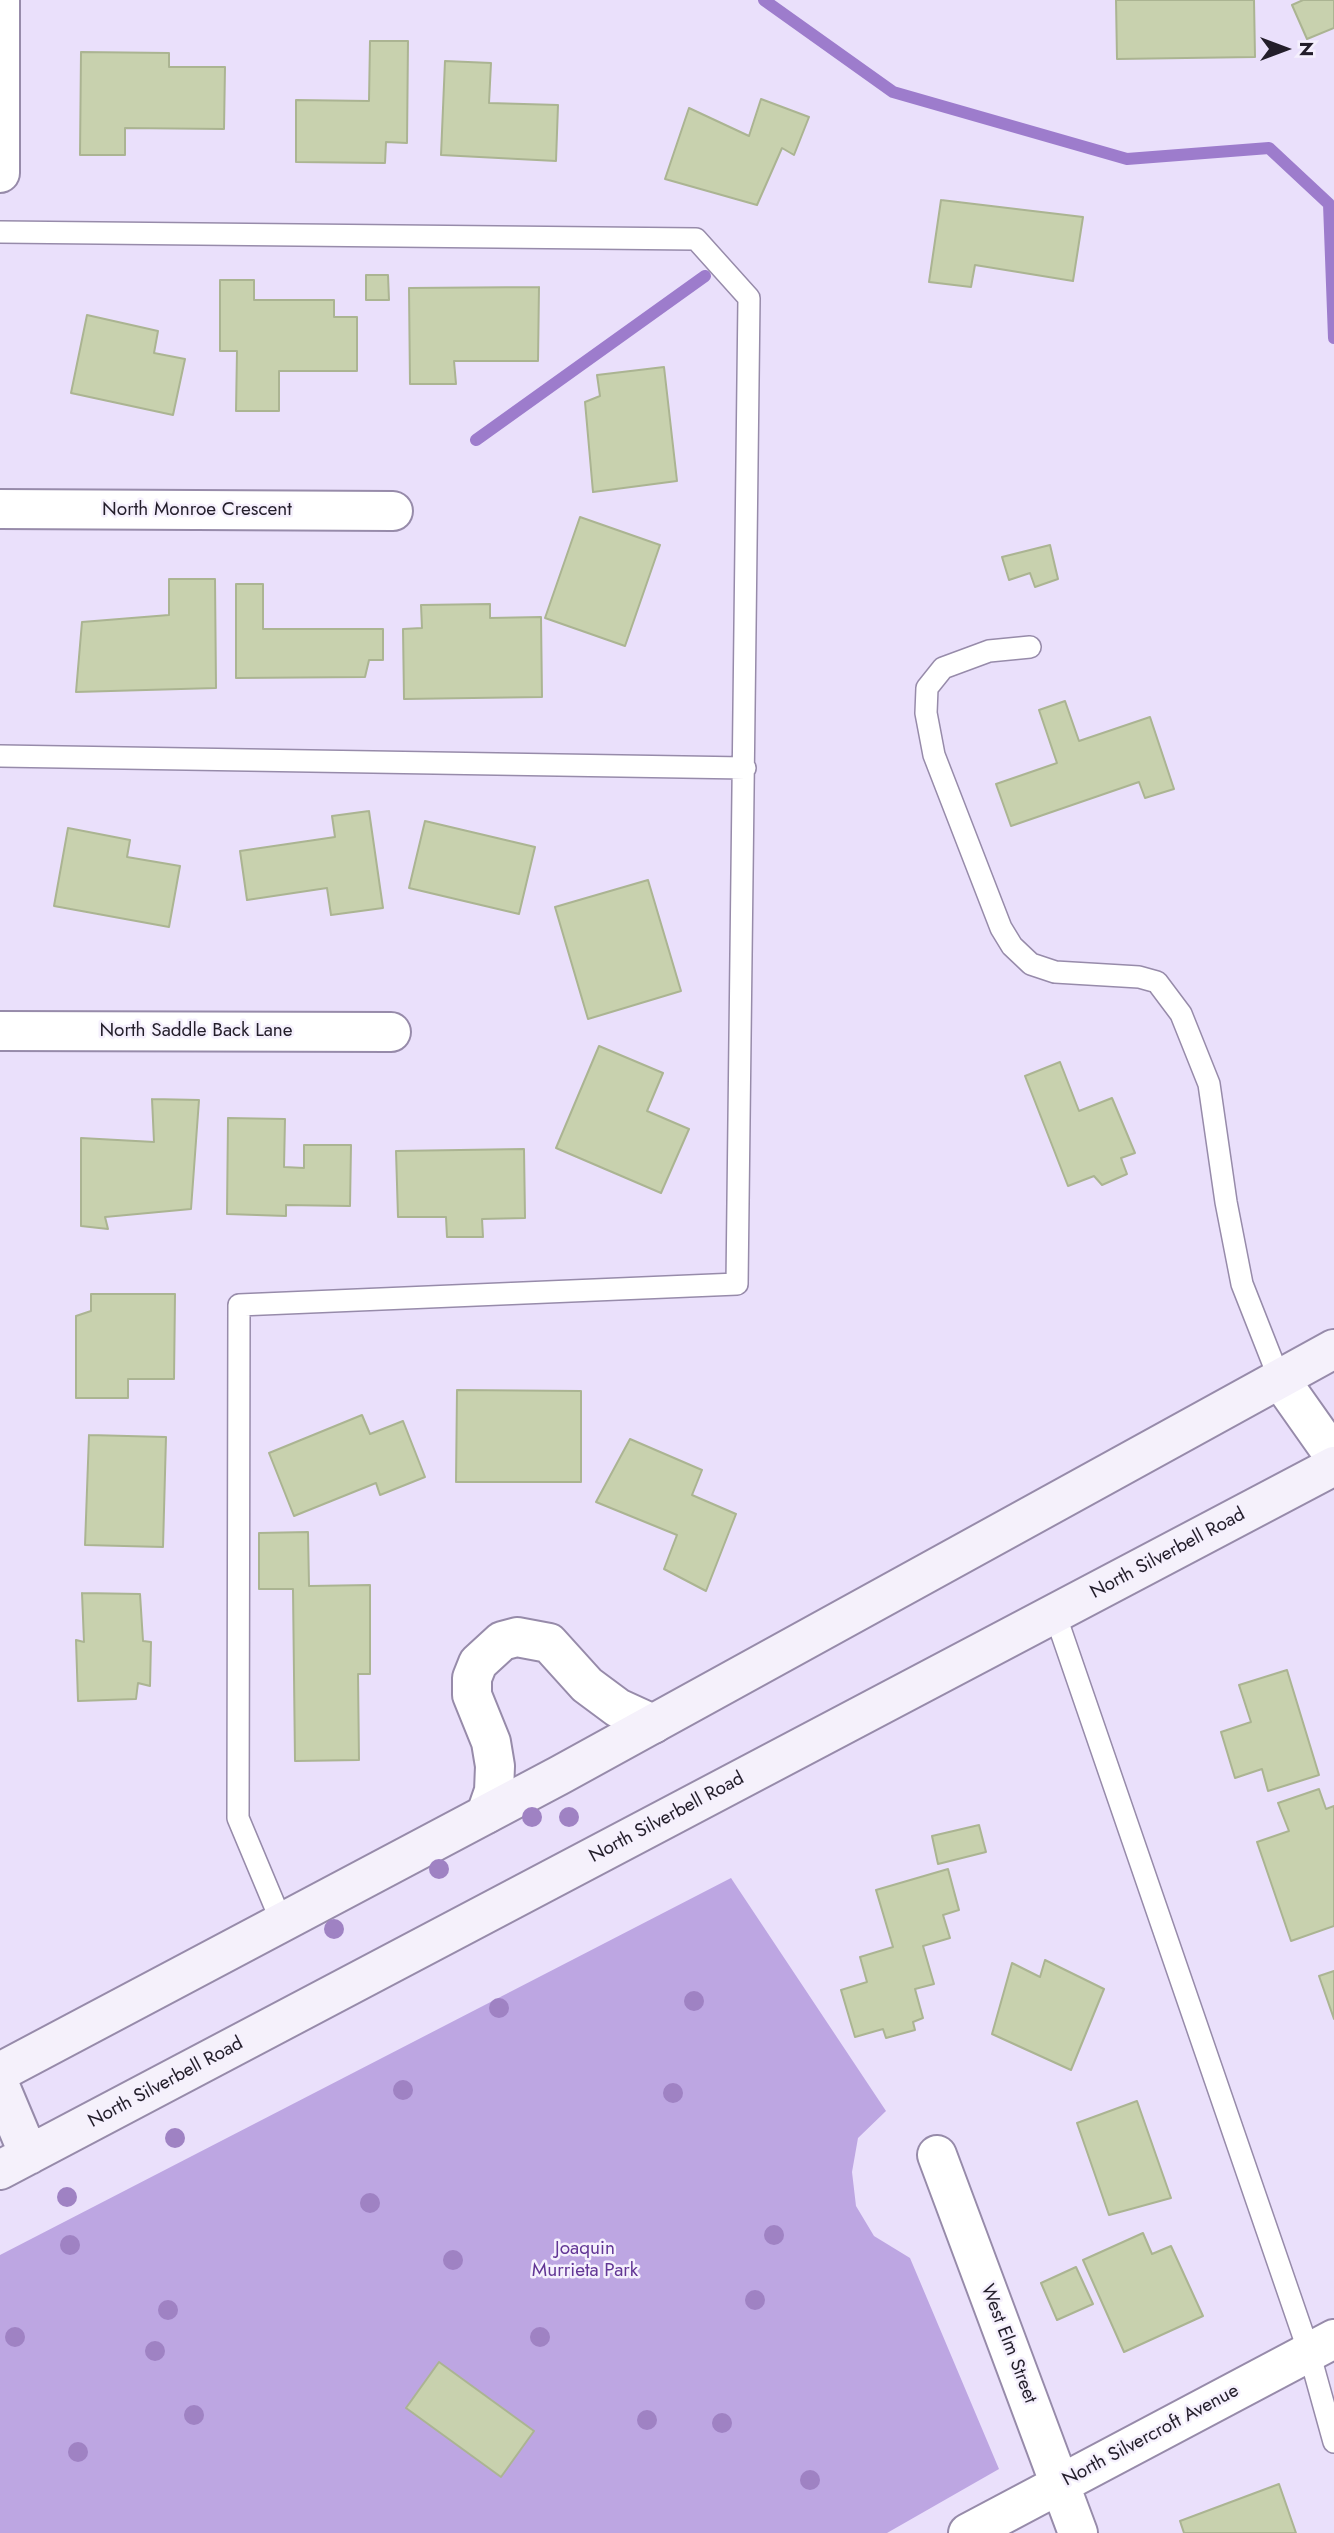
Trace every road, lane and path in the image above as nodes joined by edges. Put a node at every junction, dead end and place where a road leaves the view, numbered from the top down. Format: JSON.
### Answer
{"nodes":[{"id":1,"x":1,"y":0,"type":"edge"},
{"id":2,"x":0,"y":173,"type":"edge"},
{"id":3,"x":0,"y":232,"type":"edge"},
{"id":4,"x":0,"y":509,"type":"edge"},
{"id":5,"x":393,"y":510,"type":"dead end"},
{"id":6,"x":1030,"y":647,"type":"dead end"},
{"id":7,"x":0,"y":756,"type":"edge"},
{"id":8,"x":745,"y":768,"type":"junction"},
{"id":9,"x":0,"y":1031,"type":"edge"},
{"id":10,"x":391,"y":1032,"type":"dead end"},
{"id":11,"x":1334,"y":1349,"type":"edge"},
{"id":12,"x":1279,"y":1378,"type":"junction"},
{"id":13,"x":1334,"y":1457,"type":"edge"},
{"id":14,"x":1334,"y":1466,"type":"edge"},
{"id":15,"x":1055,"y":1614,"type":"junction"},
{"id":16,"x":653,"y":1724,"type":"junction"},
{"id":17,"x":486,"y":1814,"type":"junction"},
{"id":18,"x":282,"y":1923,"type":"junction"},
{"id":19,"x":0,"y":2072,"type":"edge"},
{"id":20,"x":0,"y":2086,"type":"edge"},
{"id":21,"x":937,"y":2155,"type":"dead end"},
{"id":22,"x":15,"y":2163,"type":"edge"},
{"id":23,"x":1322,"y":2346,"type":"edge"},
{"id":24,"x":1334,"y":2442,"type":"edge"},
{"id":25,"x":1061,"y":2483,"type":"junction"},
{"id":26,"x":968,"y":2533,"type":"edge"},
{"id":27,"x":1078,"y":2533,"type":"edge"}],
"edges":[{"from":1,"to":2,"type":"street"},
{"from":3,"to":8,"type":"lane"},
{"from":4,"to":5,"type":"street","name":"North Monroe Crescent"},
{"from":6,"to":12,"type":"lane"},
{"from":7,"to":8,"type":"lane"},
{"from":8,"to":18,"type":"lane"},
{"from":9,"to":10,"type":"street","name":"North Saddle Back Lane"},
{"from":11,"to":12,"type":"main road"},
{"from":12,"to":13,"type":"street"},
{"from":12,"to":16,"type":"main road"},
{"from":14,"to":15,"type":"main road","name":"North Silverbell Road"},
{"from":15,"to":22,"type":"main road","name":"North Silverbell Road"},
{"from":15,"to":23,"type":"lane"},
{"from":16,"to":17,"type":"main road"},
{"from":16,"to":17,"type":"street"},
{"from":17,"to":18,"type":"main road"},
{"from":18,"to":19,"type":"main road"},
{"from":20,"to":22,"type":"main road"},
{"from":21,"to":25,"type":"street","name":"West Elm Street"},
{"from":23,"to":24,"type":"lane"},
{"from":23,"to":25,"type":"street","name":"North Silvercroft Avenue"},
{"from":25,"to":26,"type":"street","name":"North Silvercroft Avenue"},
{"from":25,"to":27,"type":"street","name":"West Elm Street"}]}
